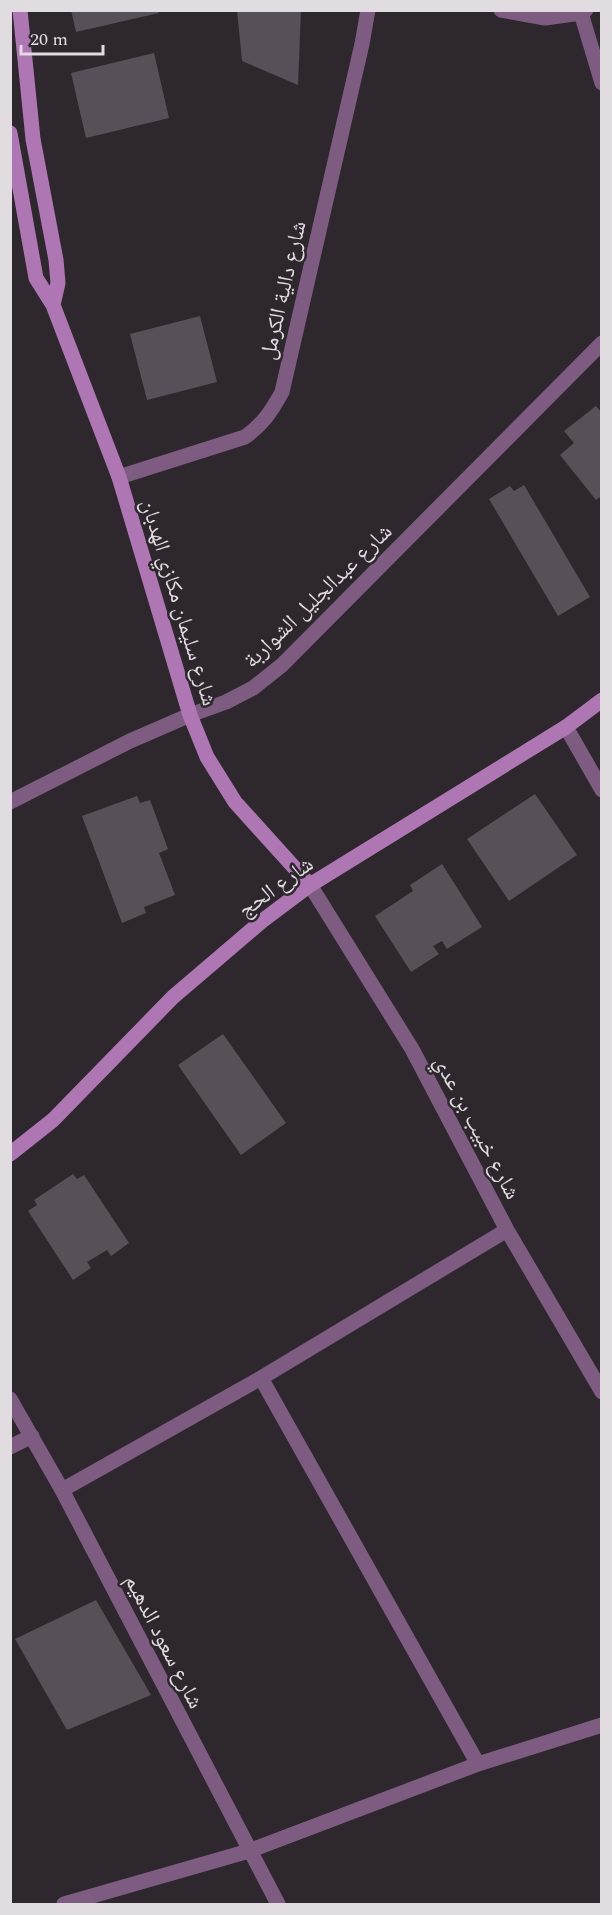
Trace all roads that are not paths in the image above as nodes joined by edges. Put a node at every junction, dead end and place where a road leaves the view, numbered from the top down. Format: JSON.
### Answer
{"nodes":[{"id":1,"x":20,"y":10,"type":"edge"},
{"id":2,"x":368,"y":10,"type":"edge"},
{"id":3,"x":501,"y":10,"type":"edge"},
{"id":4,"x":583,"y":12,"type":"edge"},
{"id":5,"x":602,"y":83,"type":"edge"},
{"id":6,"x":33,"y":139,"type":"junction"},
{"id":7,"x":11,"y":140,"type":"edge"},
{"id":8,"x":36,"y":162,"type":"junction"},
{"id":9,"x":14,"y":167,"type":"edge"},
{"id":10,"x":53,"y":305,"type":"junction"},
{"id":11,"x":602,"y":343,"type":"edge"},
{"id":12,"x":119,"y":477,"type":"junction"},
{"id":13,"x":602,"y":700,"type":"edge"},
{"id":14,"x":190,"y":715,"type":"junction"},
{"id":15,"x":566,"y":727,"type":"junction"},
{"id":16,"x":602,"y":790,"type":"edge"},
{"id":17,"x":10,"y":802,"type":"edge"},
{"id":18,"x":310,"y":885,"type":"junction"},
{"id":19,"x":10,"y":1154,"type":"edge"},
{"id":20,"x":507,"y":1230,"type":"junction"},
{"id":21,"x":261,"y":1378,"type":"junction"},
{"id":22,"x":602,"y":1392,"type":"edge"},
{"id":23,"x":10,"y":1399,"type":"edge"},
{"id":24,"x":32,"y":1436,"type":"junction"},
{"id":25,"x":10,"y":1447,"type":"edge"},
{"id":26,"x":62,"y":1490,"type":"junction"},
{"id":27,"x":602,"y":1725,"type":"edge"},
{"id":28,"x":478,"y":1764,"type":"junction"},
{"id":29,"x":249,"y":1851,"type":"junction"},
{"id":30,"x":64,"y":1905,"type":"edge"},
{"id":31,"x":278,"y":1905,"type":"edge"}],
"edges":[{"from":1,"to":6,"type":"street"},
{"from":2,"to":12,"type":"street","name":"شارع دالية الكرمل"},
{"from":3,"to":4,"type":"street"},
{"from":4,"to":5,"type":"street"},
{"from":6,"to":7,"type":"street"},
{"from":6,"to":8,"type":"street"},
{"from":7,"to":9,"type":"street","name":"شارع سليمان مكازي الهدبان"},
{"from":8,"to":9,"type":"street"},
{"from":8,"to":10,"type":"street"},
{"from":9,"to":10,"type":"street","name":"شارع سليمان مكازي الهدبان"},
{"from":10,"to":12,"type":"street","name":"شارع سليمان مكازي الهدبان"},
{"from":11,"to":14,"type":"street","name":"شارع عبدالجليل الشواربة"},
{"from":12,"to":14,"type":"street","name":"شارع سليمان مكازي الهدبان"},
{"from":13,"to":15,"type":"street","name":"شارع الحج"},
{"from":14,"to":17,"type":"street","name":"شارع عبدالجليل الشواربة"},
{"from":14,"to":18,"type":"street","name":"شارع سليمان مكازي الهدبان"},
{"from":15,"to":16,"type":"street"},
{"from":15,"to":18,"type":"street","name":"شارع الحج"},
{"from":18,"to":19,"type":"street","name":"شارع الحج"},
{"from":18,"to":20,"type":"street","name":"شارع خبيب بن عدي"},
{"from":20,"to":21,"type":"street"},
{"from":20,"to":22,"type":"street","name":"شارع خبيب بن عدي"},
{"from":21,"to":26,"type":"street"},
{"from":21,"to":28,"type":"street"},
{"from":23,"to":24,"type":"street","name":"شارع سعود الدهيم"},
{"from":24,"to":25,"type":"street"},
{"from":24,"to":26,"type":"street","name":"شارع سعود الدهيم"},
{"from":26,"to":29,"type":"street","name":"شارع سعود الدهيم"},
{"from":27,"to":28,"type":"street"},
{"from":28,"to":29,"type":"street"},
{"from":29,"to":30,"type":"street"},
{"from":29,"to":31,"type":"street","name":"شارع سعود الدهيم"}]}
